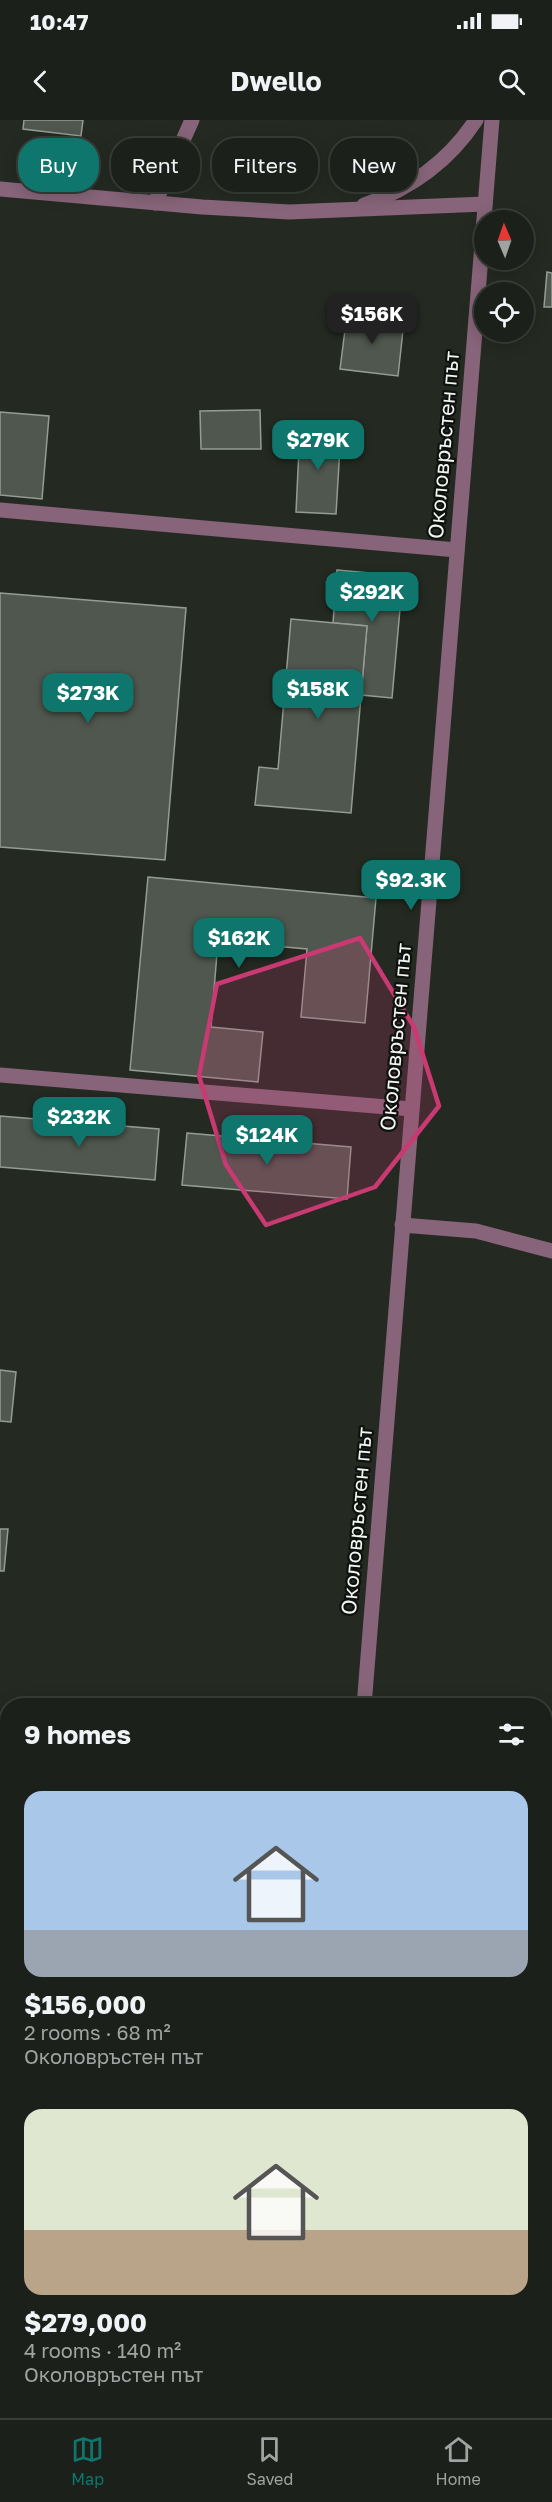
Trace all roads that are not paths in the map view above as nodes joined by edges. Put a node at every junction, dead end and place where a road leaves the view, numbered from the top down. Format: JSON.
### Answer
{"nodes":[{"id":1,"x":192,"y":120,"type":"edge"},
{"id":2,"x":476,"y":120,"type":"edge"},
{"id":3,"x":492,"y":120,"type":"edge"},
{"id":4,"x":0,"y":189,"type":"edge"},
{"id":5,"x":155,"y":203,"type":"junction"},
{"id":6,"x":485,"y":204,"type":"junction"},
{"id":7,"x":349,"y":210,"type":"junction"},
{"id":8,"x":0,"y":510,"type":"edge"},
{"id":9,"x":457,"y":550,"type":"junction"},
{"id":10,"x":0,"y":1076,"type":"edge"},
{"id":11,"x":411,"y":1109,"type":"junction"},
{"id":12,"x":402,"y":1224,"type":"junction"},
{"id":13,"x":552,"y":1251,"type":"edge"},
{"id":14,"x":364,"y":1698,"type":"edge"}],
"edges":[{"from":1,"to":5,"type":"street"},
{"from":2,"to":7,"type":"street"},
{"from":3,"to":6,"type":"street","name":"Околовръстен път"},
{"from":4,"to":5,"type":"street"},
{"from":5,"to":7,"type":"street"},
{"from":6,"to":7,"type":"street"},
{"from":6,"to":9,"type":"street","name":"Околовръстен път"},
{"from":8,"to":9,"type":"street"},
{"from":9,"to":11,"type":"street","name":"Околовръстен път"},
{"from":10,"to":11,"type":"street"},
{"from":11,"to":12,"type":"street","name":"Околовръстен път"},
{"from":12,"to":13,"type":"street"},
{"from":12,"to":14,"type":"street","name":"Околовръстен път"}]}
